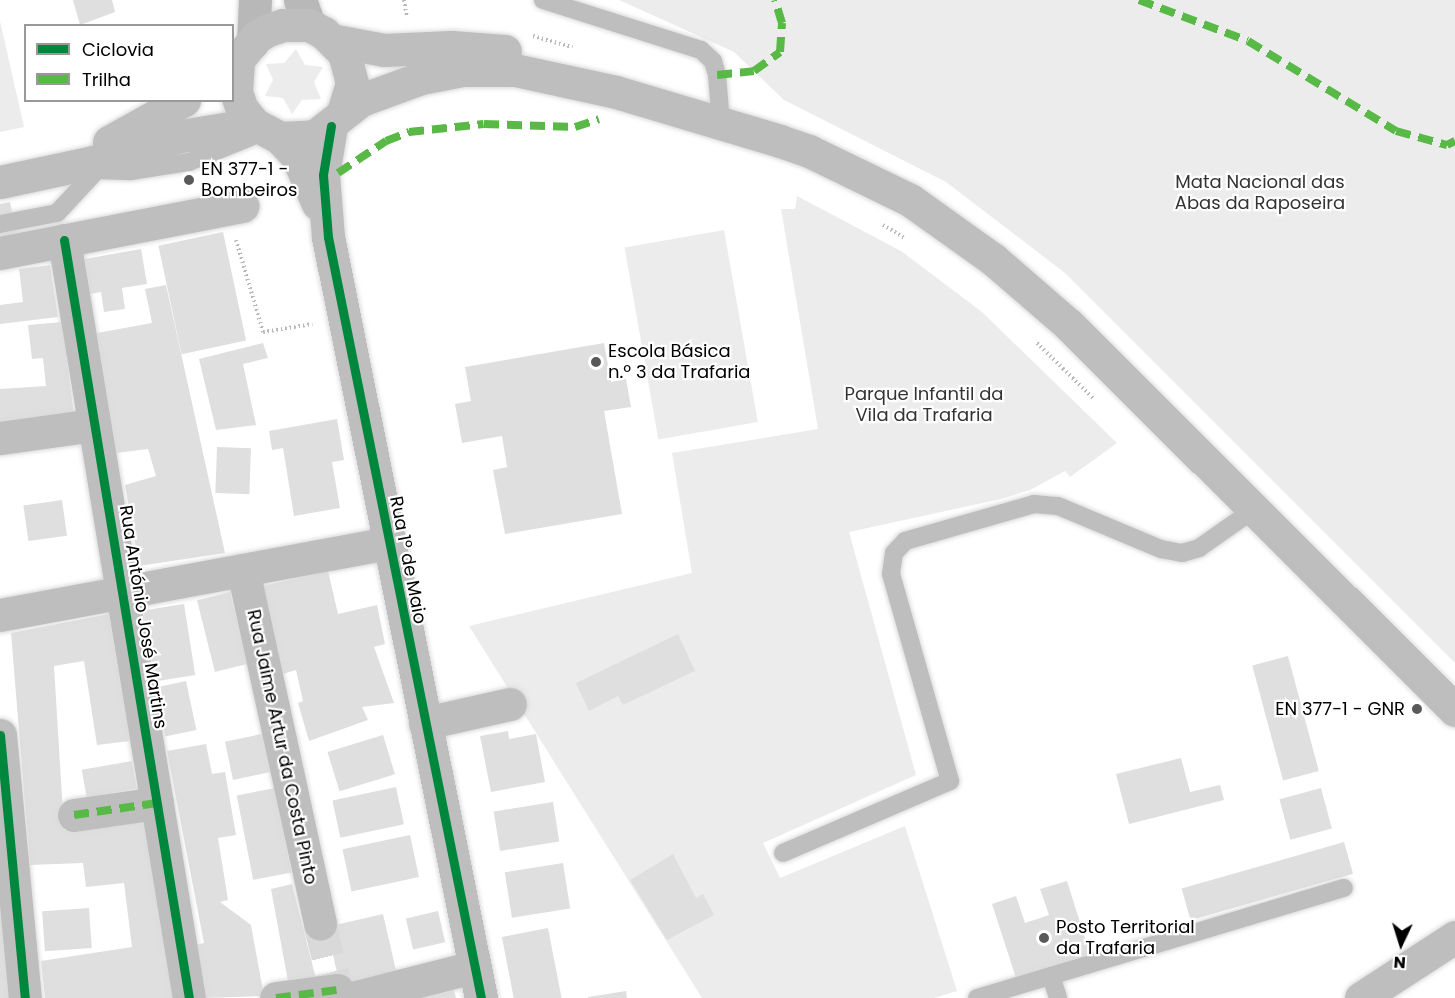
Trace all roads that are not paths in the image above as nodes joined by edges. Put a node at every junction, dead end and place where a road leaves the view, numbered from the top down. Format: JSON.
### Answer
{"nodes":[{"id":1,"x":255,"y":0,"type":"edge"},
{"id":2,"x":543,"y":0,"type":"edge"},
{"id":3,"x":315,"y":22,"type":"edge"},
{"id":4,"x":241,"y":57,"type":"edge"},
{"id":5,"x":616,"y":92,"type":"junction"},
{"id":6,"x":180,"y":102,"type":"edge"},
{"id":7,"x":337,"y":120,"type":"junction"},
{"id":8,"x":721,"y":123,"type":"junction"},
{"id":9,"x":267,"y":131,"type":"junction"},
{"id":10,"x":97,"y":170,"type":"junction"},
{"id":11,"x":49,"y":171,"type":"junction"},
{"id":12,"x":0,"y":182,"type":"edge"},
{"id":13,"x":234,"y":208,"type":"road end"},
{"id":14,"x":0,"y":224,"type":"edge"},
{"id":15,"x":328,"y":237,"type":"junction"},
{"id":16,"x":64,"y":240,"type":"junction"},
{"id":17,"x":0,"y":253,"type":"edge"},
{"id":18,"x":94,"y":425,"type":"junction"},
{"id":19,"x":0,"y":438,"type":"edge"},
{"id":20,"x":1253,"y":510,"type":"junction"},
{"id":21,"x":388,"y":543,"type":"junction"},
{"id":22,"x":243,"y":570,"type":"junction"},
{"id":23,"x":122,"y":592,"type":"junction"},
{"id":24,"x":0,"y":615,"type":"edge"},
{"id":25,"x":510,"y":704,"type":"dead end"},
{"id":26,"x":1455,"y":710,"type":"edge"},
{"id":27,"x":425,"y":723,"type":"junction"},
{"id":28,"x":0,"y":735,"type":"edge"},
{"id":29,"x":157,"y":803,"type":"junction"},
{"id":30,"x":74,"y":815,"type":"dead end"},
{"id":31,"x":5,"y":836,"type":"edge"},
{"id":32,"x":783,"y":853,"type":"dead end"},
{"id":33,"x":1344,"y":888,"type":"dead end"},
{"id":34,"x":320,"y":924,"type":"tunnel mouth"},
{"id":35,"x":1455,"y":937,"type":"edge"},
{"id":36,"x":1051,"y":976,"type":"junction"},
{"id":37,"x":478,"y":982,"type":"edge"},
{"id":38,"x":345,"y":994,"type":"edge"},
{"id":39,"x":25,"y":998,"type":"edge"},
{"id":40,"x":189,"y":998,"type":"edge"},
{"id":41,"x":276,"y":998,"type":"edge"},
{"id":42,"x":977,"y":998,"type":"edge"},
{"id":43,"x":1058,"y":998,"type":"edge"},
{"id":44,"x":1361,"y":998,"type":"edge"}],
"edges":[{"from":1,"to":4,"type":"main road"},
{"from":2,"to":8,"type":"lane"},
{"from":3,"to":4,"type":"street"},
{"from":3,"to":5,"type":"street"},
{"from":3,"to":7,"type":"street"},
{"from":4,"to":9,"type":"street"},
{"from":5,"to":7,"type":"street"},
{"from":5,"to":8,"type":"street"},
{"from":6,"to":11,"type":"street"},
{"from":7,"to":9,"type":"street"},
{"from":7,"to":15,"type":"street","name":"Rua 1º de Maio"},
{"from":8,"to":20,"type":"street"},
{"from":9,"to":10,"type":"lane"},
{"from":9,"to":11,"type":"street"},
{"from":9,"to":15,"type":"street","name":"Rua 1º de Maio"},
{"from":10,"to":11,"type":"lane"},
{"from":10,"to":14,"type":"lane"},
{"from":11,"to":12,"type":"street"},
{"from":13,"to":16,"type":"street"},
{"from":15,"to":21,"type":"street","name":"Rua 1º de Maio"},
{"from":16,"to":17,"type":"street"},
{"from":16,"to":18,"type":"street","name":"Rua António José Martins"},
{"from":18,"to":19,"type":"street"},
{"from":18,"to":23,"type":"street","name":"Rua António José Martins"},
{"from":20,"to":26,"type":"street"},
{"from":20,"to":32,"type":"lane"},
{"from":21,"to":22,"type":"street"},
{"from":21,"to":27,"type":"street","name":"Rua 1º de Maio"},
{"from":22,"to":23,"type":"street"},
{"from":22,"to":34,"type":"street","name":"Rua Jaime Artur da Costa Pinto"},
{"from":23,"to":24,"type":"street"},
{"from":23,"to":29,"type":"street","name":"Rua António José Martins"},
{"from":25,"to":27,"type":"street"},
{"from":27,"to":37,"type":"street","name":"Rua 1º de Maio"},
{"from":28,"to":31,"type":"street"},
{"from":29,"to":30,"type":"street"},
{"from":29,"to":40,"type":"street","name":"Rua António José Martins"},
{"from":31,"to":39,"type":"street"},
{"from":33,"to":36,"type":"lane"},
{"from":35,"to":44,"type":"street"},
{"from":36,"to":42,"type":"lane"},
{"from":36,"to":43,"type":"lane"},
{"from":37,"to":38,"type":"street"},
{"from":38,"to":41,"type":"street"}]}
